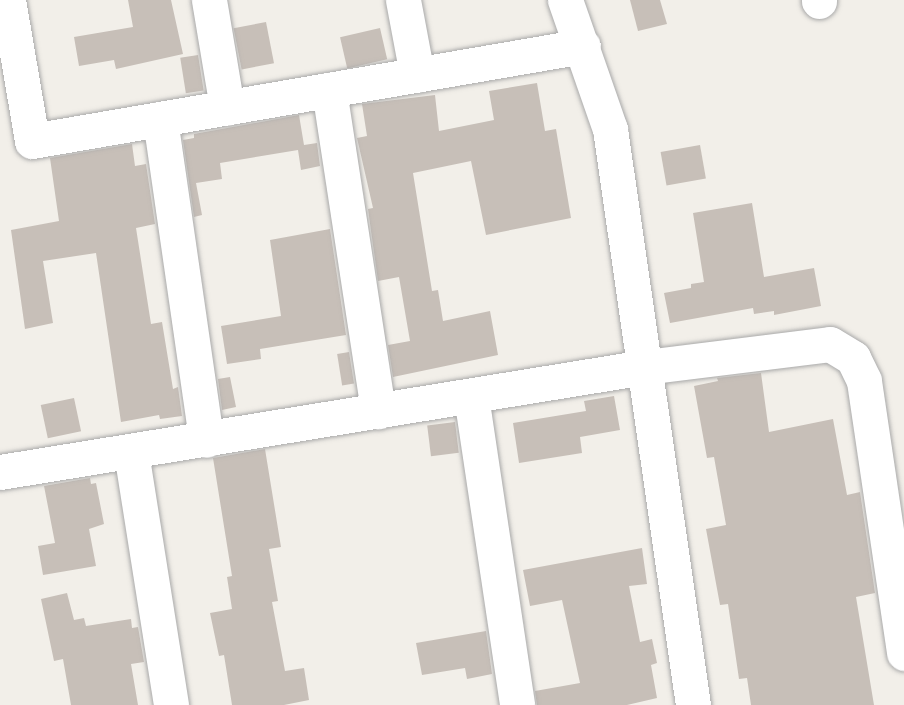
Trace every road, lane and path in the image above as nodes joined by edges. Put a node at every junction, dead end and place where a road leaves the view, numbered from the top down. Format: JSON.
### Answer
{"nodes":[{"id":1,"x":8,"y":0,"type":"edge"},
{"id":2,"x":209,"y":0,"type":"edge"},
{"id":3,"x":403,"y":0,"type":"edge"},
{"id":4,"x":565,"y":0,"type":"edge"},
{"id":5,"x":583,"y":46,"type":"junction"},
{"id":6,"x":417,"y":75,"type":"junction"},
{"id":7,"x":329,"y":90,"type":"junction"},
{"id":8,"x":227,"y":107,"type":"junction"},
{"id":9,"x":160,"y":118,"type":"junction"},
{"id":10,"x":645,"y":367,"type":"junction"},
{"id":11,"x":471,"y":396,"type":"junction"},
{"id":12,"x":378,"y":411,"type":"junction"},
{"id":13,"x":206,"y":440,"type":"junction"},
{"id":14,"x":131,"y":452,"type":"junction"},
{"id":15,"x":0,"y":472,"type":"edge"},
{"id":16,"x":904,"y":653,"type":"edge"},
{"id":17,"x":171,"y":705,"type":"edge"},
{"id":18,"x":517,"y":705,"type":"edge"},
{"id":19,"x":693,"y":705,"type":"edge"}],
"edges":[{"from":1,"to":9,"type":"street"},
{"from":2,"to":8,"type":"street"},
{"from":3,"to":6,"type":"street"},
{"from":4,"to":5,"type":"street"},
{"from":5,"to":6,"type":"street"},
{"from":5,"to":10,"type":"street"},
{"from":6,"to":7,"type":"street"},
{"from":7,"to":8,"type":"street"},
{"from":7,"to":12,"type":"street"},
{"from":8,"to":9,"type":"street"},
{"from":9,"to":13,"type":"street"},
{"from":10,"to":11,"type":"street"},
{"from":10,"to":16,"type":"street"},
{"from":10,"to":19,"type":"street"},
{"from":11,"to":12,"type":"street"},
{"from":11,"to":18,"type":"street"},
{"from":12,"to":13,"type":"street"},
{"from":13,"to":14,"type":"street"},
{"from":14,"to":15,"type":"street"},
{"from":14,"to":17,"type":"street"}]}
